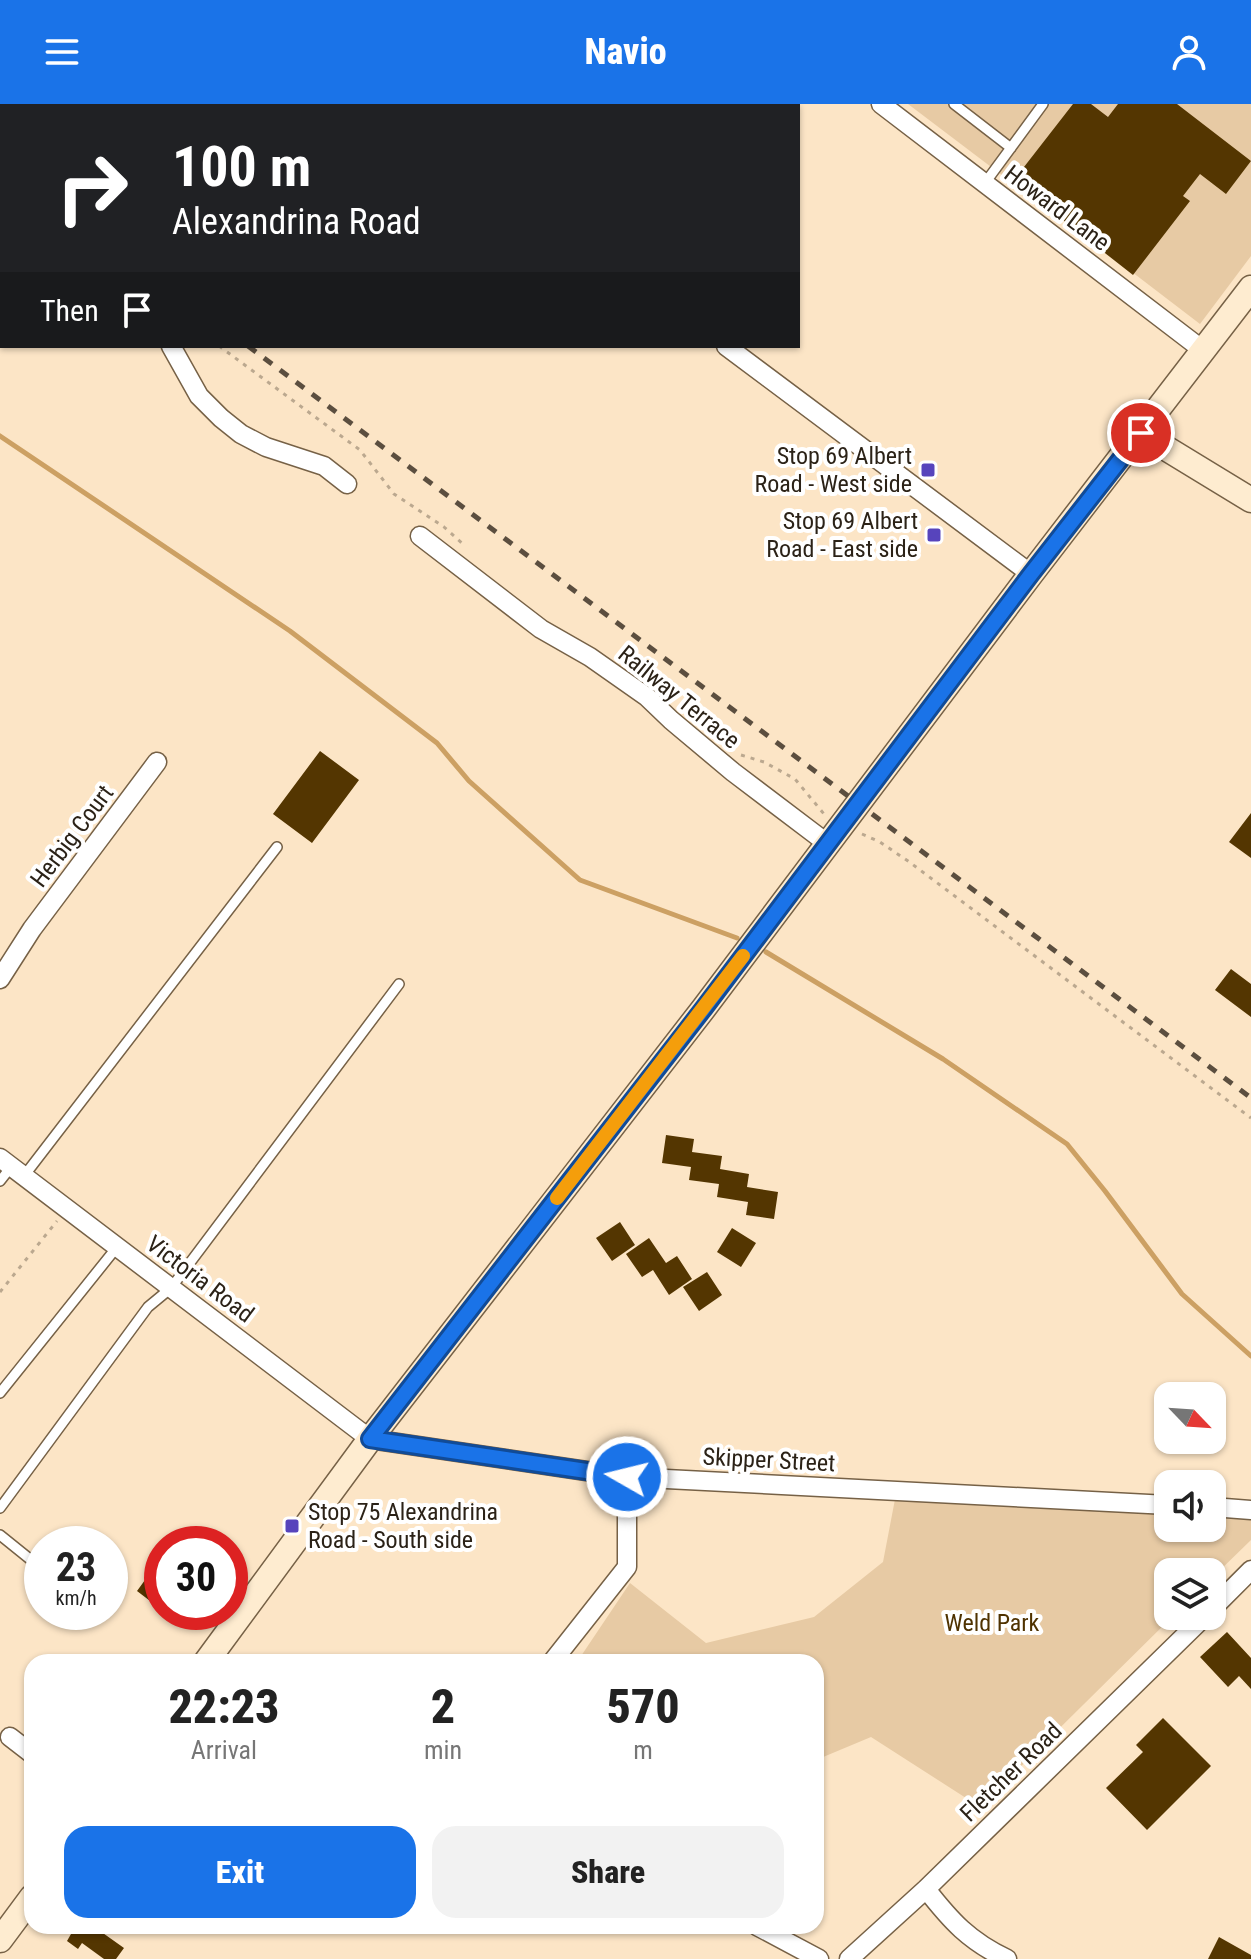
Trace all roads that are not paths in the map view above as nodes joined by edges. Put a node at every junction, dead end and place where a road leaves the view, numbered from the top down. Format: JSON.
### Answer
{"nodes":[{"id":1,"x":954,"y":104,"type":"edge"},
{"id":2,"x":1039,"y":105,"type":"edge"},
{"id":3,"x":888,"y":106,"type":"edge"},
{"id":4,"x":1011,"y":148,"type":"junction"},
{"id":5,"x":985,"y":183,"type":"junction"},
{"id":6,"x":1251,"y":288,"type":"edge"},
{"id":7,"x":172,"y":348,"type":"edge"},
{"id":8,"x":729,"y":348,"type":"edge"},
{"id":9,"x":1204,"y":351,"type":"junction"},
{"id":10,"x":1141,"y":433,"type":"junction"},
{"id":11,"x":347,"y":484,"type":"dead end"},
{"id":12,"x":1251,"y":500,"type":"edge"},
{"id":13,"x":420,"y":536,"type":"dead end"},
{"id":14,"x":1031,"y":574,"type":"junction"},
{"id":15,"x":157,"y":762,"type":"dead end"},
{"id":16,"x":835,"y":835,"type":"junction"},
{"id":17,"x":277,"y":847,"type":"dead end"},
{"id":18,"x":0,"y":979,"type":"edge"},
{"id":19,"x":399,"y":984,"type":"dead end"},
{"id":20,"x":9,"y":1170,"type":"edge"},
{"id":21,"x":117,"y":1247,"type":"junction"},
{"id":22,"x":171,"y":1288,"type":"junction"},
{"id":23,"x":0,"y":1393,"type":"edge"},
{"id":24,"x":370,"y":1439,"type":"junction"},
{"id":25,"x":627,"y":1477,"type":"junction"},
{"id":26,"x":1154,"y":1504,"type":"edge"},
{"id":27,"x":0,"y":1508,"type":"edge"},
{"id":28,"x":1226,"y":1508,"type":"edge"},
{"id":29,"x":1251,"y":1510,"type":"edge"},
{"id":30,"x":0,"y":1535,"type":"edge"},
{"id":31,"x":24,"y":1554,"type":"edge"},
{"id":32,"x":1251,"y":1570,"type":"edge"},
{"id":33,"x":1226,"y":1595,"type":"edge"},
{"id":34,"x":1191,"y":1630,"type":"edge"},
{"id":35,"x":212,"y":1654,"type":"edge"},
{"id":36,"x":558,"y":1654,"type":"edge"},
{"id":37,"x":10,"y":1737,"type":"dead end"},
{"id":38,"x":24,"y":1748,"type":"edge"},
{"id":39,"x":926,"y":1889,"type":"junction"},
{"id":40,"x":24,"y":1908,"type":"edge"},
{"id":41,"x":772,"y":1934,"type":"edge"},
{"id":42,"x":0,"y":1940,"type":"edge"},
{"id":43,"x":819,"y":1959,"type":"edge"},
{"id":44,"x":849,"y":1959,"type":"edge"},
{"id":45,"x":1007,"y":1959,"type":"edge"}],
"edges":[{"from":1,"to":4,"type":"lane"},
{"from":2,"to":4,"type":"lane"},
{"from":3,"to":5,"type":"street","name":"Howard Lane"},
{"from":4,"to":5,"type":"lane"},
{"from":5,"to":9,"type":"street","name":"Howard Lane"},
{"from":6,"to":9,"type":"main road"},
{"from":7,"to":11,"type":"street"},
{"from":8,"to":14,"type":"street"},
{"from":9,"to":10,"type":"main road"},
{"from":10,"to":12,"type":"main road"},
{"from":10,"to":14,"type":"main road"},
{"from":13,"to":16,"type":"street","name":"Railway Terrace"},
{"from":14,"to":16,"type":"main road"},
{"from":15,"to":18,"type":"street","name":"Herbig Court"},
{"from":16,"to":24,"type":"main road"},
{"from":17,"to":20,"type":"lane"},
{"from":19,"to":22,"type":"lane"},
{"from":20,"to":21,"type":"street","name":"Victoria Road"},
{"from":21,"to":22,"type":"street","name":"Victoria Road"},
{"from":21,"to":23,"type":"lane"},
{"from":22,"to":24,"type":"street","name":"Victoria Road"},
{"from":22,"to":27,"type":"lane"},
{"from":24,"to":25,"type":"street","name":"Skipper Street"},
{"from":24,"to":35,"type":"main road"},
{"from":25,"to":26,"type":"street","name":"Skipper Street"},
{"from":25,"to":36,"type":"street"},
{"from":28,"to":29,"type":"street"},
{"from":30,"to":31,"type":"lane"},
{"from":32,"to":33,"type":"street"},
{"from":34,"to":39,"type":"street","name":"Fletcher Road"},
{"from":37,"to":38,"type":"street"},
{"from":39,"to":44,"type":"street","name":"Fletcher Road"},
{"from":39,"to":45,"type":"street"},
{"from":40,"to":42,"type":"main road"},
{"from":41,"to":43,"type":"street"}]}
